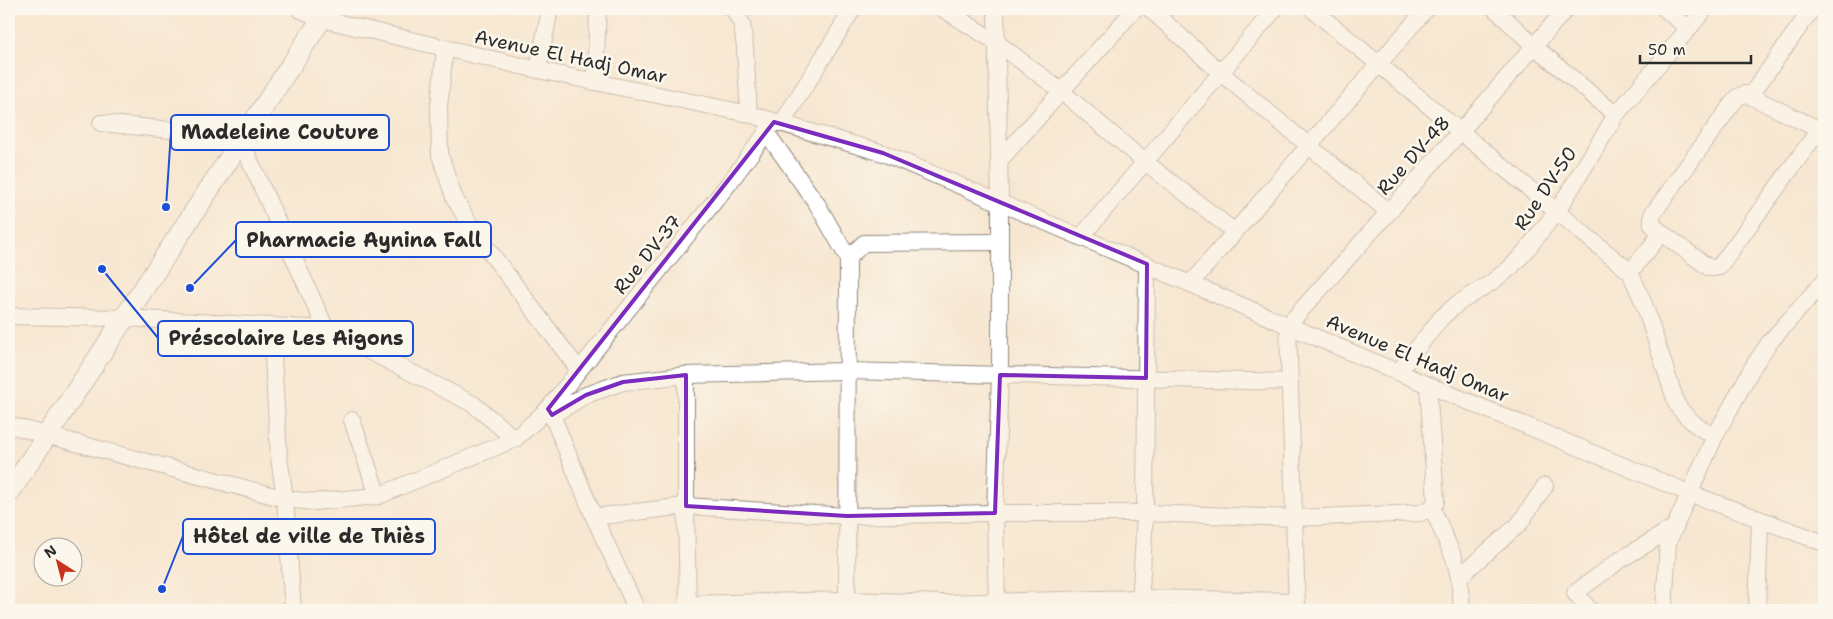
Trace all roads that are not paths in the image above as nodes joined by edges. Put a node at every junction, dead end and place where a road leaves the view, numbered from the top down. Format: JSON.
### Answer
{"nodes":[{"id":1,"x":299,"y":9,"type":"edge"},
{"id":2,"x":550,"y":9,"type":"edge"},
{"id":3,"x":598,"y":9,"type":"edge"},
{"id":4,"x":733,"y":9,"type":"edge"},
{"id":5,"x":853,"y":9,"type":"edge"},
{"id":6,"x":943,"y":9,"type":"edge"},
{"id":7,"x":996,"y":9,"type":"edge"},
{"id":8,"x":1135,"y":9,"type":"edge"},
{"id":9,"x":1150,"y":9,"type":"edge"},
{"id":10,"x":1275,"y":9,"type":"edge"},
{"id":11,"x":1312,"y":9,"type":"edge"},
{"id":12,"x":1426,"y":9,"type":"edge"},
{"id":13,"x":1495,"y":9,"type":"edge"},
{"id":14,"x":1566,"y":9,"type":"edge"},
{"id":15,"x":1665,"y":9,"type":"edge"},
{"id":16,"x":1705,"y":9,"type":"edge"},
{"id":17,"x":1812,"y":9,"type":"edge"},
{"id":18,"x":325,"y":14,"type":"edge"},
{"id":19,"x":1688,"y":29,"type":"junction"},
{"id":20,"x":996,"y":42,"type":"junction"},
{"id":21,"x":1534,"y":46,"type":"junction"},
{"id":22,"x":444,"y":48,"type":"junction"},
{"id":23,"x":1378,"y":64,"type":"junction"},
{"id":24,"x":538,"y":70,"type":"junction"},
{"id":25,"x":1221,"y":73,"type":"junction"},
{"id":26,"x":595,"y":82,"type":"junction"},
{"id":27,"x":1061,"y":91,"type":"junction"},
{"id":28,"x":1750,"y":96,"type":"junction"},
{"id":29,"x":749,"y":114,"type":"junction"},
{"id":30,"x":1616,"y":115,"type":"junction"},
{"id":31,"x":101,"y":123,"type":"dead end"},
{"id":32,"x":774,"y":125,"type":"junction"},
{"id":33,"x":1822,"y":131,"type":"edge"},
{"id":34,"x":1460,"y":132,"type":"junction"},
{"id":35,"x":241,"y":141,"type":"junction"},
{"id":36,"x":1308,"y":146,"type":"junction"},
{"id":37,"x":999,"y":161,"type":"junction"},
{"id":38,"x":1145,"y":162,"type":"junction"},
{"id":39,"x":1000,"y":202,"type":"junction"},
{"id":40,"x":1558,"y":210,"type":"junction"},
{"id":41,"x":1389,"y":212,"type":"junction"},
{"id":42,"x":1235,"y":232,"type":"junction"},
{"id":43,"x":1662,"y":233,"type":"junction"},
{"id":44,"x":1081,"y":237,"type":"junction"},
{"id":45,"x":1000,"y":242,"type":"junction"},
{"id":46,"x":848,"y":258,"type":"junction"},
{"id":47,"x":1147,"y":264,"type":"junction"},
{"id":48,"x":1630,"y":272,"type":"junction"},
{"id":49,"x":1824,"y":281,"type":"edge"},
{"id":50,"x":1191,"y":283,"type":"junction"},
{"id":51,"x":9,"y":316,"type":"edge"},
{"id":52,"x":124,"y":318,"type":"junction"},
{"id":53,"x":271,"y":325,"type":"junction"},
{"id":54,"x":1288,"y":325,"type":"junction"},
{"id":55,"x":326,"y":329,"type":"junction"},
{"id":56,"x":579,"y":370,"type":"junction"},
{"id":57,"x":848,"y":371,"type":"junction"},
{"id":58,"x":1399,"y":371,"type":"junction"},
{"id":59,"x":686,"y":375,"type":"junction"},
{"id":60,"x":1000,"y":375,"type":"junction"},
{"id":61,"x":1146,"y":378,"type":"junction"},
{"id":62,"x":1290,"y":382,"type":"junction"},
{"id":63,"x":1428,"y":385,"type":"junction"},
{"id":64,"x":550,"y":412,"type":"junction"},
{"id":65,"x":352,"y":420,"type":"dead end"},
{"id":66,"x":9,"y":425,"type":"edge"},
{"id":67,"x":46,"y":436,"type":"junction"},
{"id":68,"x":1715,"y":436,"type":"junction"},
{"id":69,"x":515,"y":439,"type":"junction"},
{"id":70,"x":1546,"y":486,"type":"dead end"},
{"id":71,"x":9,"y":493,"type":"edge"},
{"id":72,"x":1689,"y":493,"type":"junction"},
{"id":73,"x":378,"y":496,"type":"junction"},
{"id":74,"x":285,"y":499,"type":"junction"},
{"id":75,"x":686,"y":506,"type":"junction"},
{"id":76,"x":1432,"y":508,"type":"junction"},
{"id":77,"x":995,"y":513,"type":"junction"},
{"id":78,"x":1145,"y":513,"type":"junction"},
{"id":79,"x":847,"y":516,"type":"junction"},
{"id":80,"x":594,"y":517,"type":"junction"},
{"id":81,"x":1295,"y":518,"type":"junction"},
{"id":82,"x":1760,"y":520,"type":"junction"},
{"id":83,"x":1676,"y":526,"type":"junction"},
{"id":84,"x":1824,"y":543,"type":"edge"},
{"id":85,"x":1459,"y":577,"type":"junction"},
{"id":86,"x":1140,"y":604,"type":"edge"},
{"id":87,"x":847,"y":605,"type":"edge"},
{"id":88,"x":997,"y":606,"type":"edge"},
{"id":89,"x":1297,"y":606,"type":"edge"},
{"id":90,"x":688,"y":607,"type":"edge"},
{"id":91,"x":293,"y":610,"type":"edge"},
{"id":92,"x":637,"y":610,"type":"edge"},
{"id":93,"x":1462,"y":610,"type":"edge"},
{"id":94,"x":1590,"y":610,"type":"edge"},
{"id":95,"x":1664,"y":610,"type":"edge"},
{"id":96,"x":1757,"y":610,"type":"edge"}],
"edges":[{"from":1,"to":18,"type":"street","name":"Avenue El Hadj Omar"},
{"from":2,"to":24,"type":"street"},
{"from":3,"to":26,"type":"street"},
{"from":4,"to":29,"type":"street"},
{"from":5,"to":32,"type":"street","name":"Rue DV-37"},
{"from":6,"to":20,"type":"street"},
{"from":7,"to":20,"type":"street"},
{"from":8,"to":27,"type":"street"},
{"from":9,"to":25,"type":"street"},
{"from":10,"to":25,"type":"street"},
{"from":11,"to":23,"type":"street"},
{"from":12,"to":23,"type":"street"},
{"from":13,"to":21,"type":"street"},
{"from":14,"to":21,"type":"street","name":"Rue DV-48"},
{"from":15,"to":19,"type":"street"},
{"from":16,"to":19,"type":"street","name":"Rue DV-50"},
{"from":17,"to":28,"type":"street"},
{"from":18,"to":22,"type":"street","name":"Avenue El Hadj Omar"},
{"from":18,"to":35,"type":"main road"},
{"from":19,"to":30,"type":"street","name":"Rue DV-50"},
{"from":20,"to":27,"type":"street"},
{"from":20,"to":37,"type":"street"},
{"from":21,"to":30,"type":"street"},
{"from":21,"to":34,"type":"street","name":"Rue DV-48"},
{"from":22,"to":24,"type":"street","name":"Avenue El Hadj Omar"},
{"from":22,"to":56,"type":"street"},
{"from":23,"to":34,"type":"street"},
{"from":23,"to":36,"type":"street"},
{"from":24,"to":26,"type":"street","name":"Avenue El Hadj Omar"},
{"from":25,"to":36,"type":"street"},
{"from":25,"to":38,"type":"street"},
{"from":26,"to":29,"type":"street","name":"Avenue El Hadj Omar"},
{"from":27,"to":37,"type":"street"},
{"from":27,"to":38,"type":"street"},
{"from":28,"to":33,"type":"street"},
{"from":28,"to":43,"type":"street"},
{"from":29,"to":32,"type":"street","name":"Avenue El Hadj Omar"},
{"from":30,"to":40,"type":"street","name":"Rue DV-50"},
{"from":31,"to":35,"type":"street"},
{"from":32,"to":39,"type":"street","name":"Avenue El Hadj Omar"},
{"from":32,"to":46,"type":"street"},
{"from":32,"to":56,"type":"street","name":"Rue DV-37"},
{"from":33,"to":43,"type":"street"},
{"from":34,"to":40,"type":"street"},
{"from":34,"to":41,"type":"street","name":"Rue DV-48"},
{"from":35,"to":52,"type":"main road"},
{"from":35,"to":55,"type":"street"},
{"from":36,"to":41,"type":"street"},
{"from":36,"to":42,"type":"street"},
{"from":37,"to":39,"type":"street"},
{"from":38,"to":42,"type":"street"},
{"from":38,"to":44,"type":"street"},
{"from":39,"to":44,"type":"street","name":"Avenue El Hadj Omar"},
{"from":39,"to":45,"type":"street"},
{"from":40,"to":48,"type":"street"},
{"from":40,"to":58,"type":"street","name":"Rue DV-50"},
{"from":41,"to":54,"type":"street","name":"Rue DV-48"},
{"from":42,"to":50,"type":"street"},
{"from":43,"to":48,"type":"street"},
{"from":44,"to":47,"type":"street","name":"Avenue El Hadj Omar"},
{"from":45,"to":46,"type":"street"},
{"from":45,"to":60,"type":"street"},
{"from":46,"to":57,"type":"street"},
{"from":47,"to":50,"type":"street","name":"Avenue El Hadj Omar"},
{"from":47,"to":61,"type":"street"},
{"from":48,"to":68,"type":"street"},
{"from":49,"to":68,"type":"street"},
{"from":50,"to":54,"type":"street","name":"Avenue El Hadj Omar"},
{"from":51,"to":52,"type":"street"},
{"from":52,"to":53,"type":"street"},
{"from":52,"to":67,"type":"main road"},
{"from":53,"to":55,"type":"street"},
{"from":53,"to":74,"type":"street"},
{"from":54,"to":58,"type":"street","name":"Avenue El Hadj Omar"},
{"from":54,"to":62,"type":"street"},
{"from":55,"to":69,"type":"street"},
{"from":56,"to":64,"type":"street","name":"Rue DV-37"},
{"from":57,"to":59,"type":"street"},
{"from":57,"to":60,"type":"street"},
{"from":57,"to":79,"type":"street"},
{"from":58,"to":63,"type":"street","name":"Avenue El Hadj Omar"},
{"from":59,"to":64,"type":"street"},
{"from":59,"to":75,"type":"street"},
{"from":60,"to":61,"type":"street"},
{"from":60,"to":77,"type":"street"},
{"from":61,"to":62,"type":"street"},
{"from":61,"to":78,"type":"street"},
{"from":62,"to":81,"type":"street"},
{"from":63,"to":72,"type":"street","name":"Avenue El Hadj Omar"},
{"from":63,"to":76,"type":"street"},
{"from":64,"to":69,"type":"street"},
{"from":64,"to":80,"type":"street"},
{"from":65,"to":73,"type":"street"},
{"from":66,"to":67,"type":"street"},
{"from":67,"to":71,"type":"main road"},
{"from":67,"to":74,"type":"street"},
{"from":68,"to":72,"type":"street"},
{"from":69,"to":73,"type":"street"},
{"from":70,"to":85,"type":"street"},
{"from":72,"to":82,"type":"street","name":"Avenue El Hadj Omar"},
{"from":72,"to":83,"type":"street"},
{"from":73,"to":74,"type":"street"},
{"from":74,"to":91,"type":"street"},
{"from":75,"to":79,"type":"street"},
{"from":75,"to":80,"type":"street"},
{"from":75,"to":90,"type":"street"},
{"from":76,"to":81,"type":"street"},
{"from":76,"to":85,"type":"street"},
{"from":77,"to":78,"type":"street"},
{"from":77,"to":79,"type":"street"},
{"from":77,"to":88,"type":"street"},
{"from":78,"to":81,"type":"street"},
{"from":78,"to":86,"type":"street"},
{"from":79,"to":87,"type":"street"},
{"from":80,"to":92,"type":"street"},
{"from":81,"to":89,"type":"street"},
{"from":82,"to":84,"type":"street","name":"Avenue El Hadj Omar"},
{"from":82,"to":96,"type":"street"},
{"from":83,"to":94,"type":"street"},
{"from":83,"to":95,"type":"street"},
{"from":85,"to":93,"type":"street"},
{"from":86,"to":88,"type":"street"},
{"from":86,"to":89,"type":"street"},
{"from":87,"to":88,"type":"street"},
{"from":87,"to":90,"type":"street"}]}
